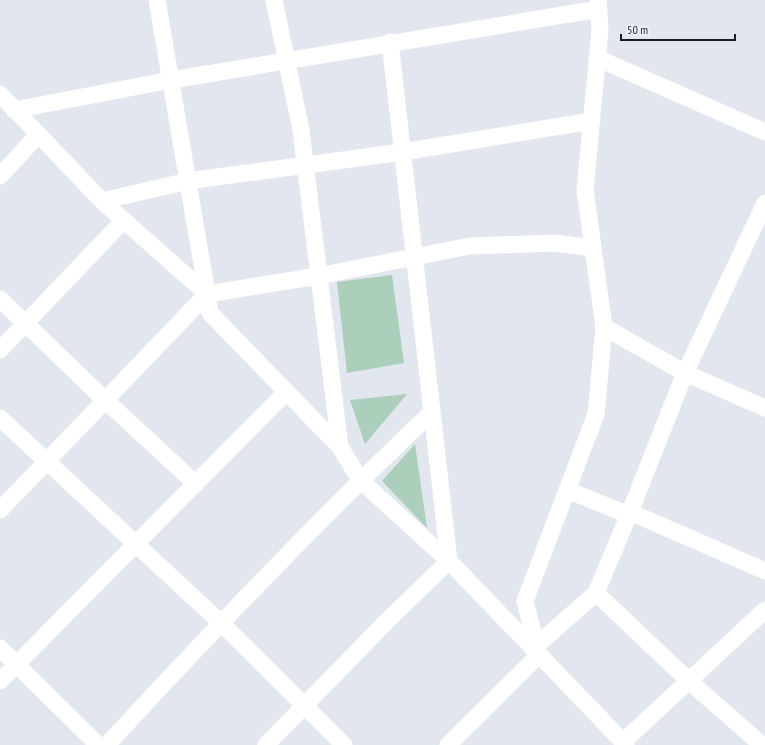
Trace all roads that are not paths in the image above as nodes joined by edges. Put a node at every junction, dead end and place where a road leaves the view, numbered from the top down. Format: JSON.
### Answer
{"nodes":[{"id":1,"x":157,"y":0,"type":"edge"},
{"id":2,"x":274,"y":0,"type":"edge"},
{"id":3,"x":599,"y":4,"type":"edge"},
{"id":4,"x":390,"y":42,"type":"junction"},
{"id":5,"x":597,"y":58,"type":"junction"},
{"id":6,"x":287,"y":61,"type":"junction"},
{"id":7,"x":171,"y":80,"type":"junction"},
{"id":8,"x":0,"y":94,"type":"edge"},
{"id":9,"x":14,"y":110,"type":"junction"},
{"id":10,"x":592,"y":121,"type":"junction"},
{"id":11,"x":765,"y":132,"type":"edge"},
{"id":12,"x":38,"y":134,"type":"junction"},
{"id":13,"x":402,"y":152,"type":"junction"},
{"id":14,"x":305,"y":165,"type":"junction"},
{"id":15,"x":0,"y":176,"type":"edge"},
{"id":16,"x":188,"y":181,"type":"junction"},
{"id":17,"x":102,"y":201,"type":"junction"},
{"id":18,"x":765,"y":203,"type":"edge"},
{"id":19,"x":124,"y":220,"type":"junction"},
{"id":20,"x":593,"y":248,"type":"junction"},
{"id":21,"x":414,"y":258,"type":"junction"},
{"id":22,"x":318,"y":276,"type":"junction"},
{"id":23,"x":207,"y":294,"type":"junction"},
{"id":24,"x":0,"y":299,"type":"edge"},
{"id":25,"x":26,"y":322,"type":"junction"},
{"id":26,"x":604,"y":326,"type":"junction"},
{"id":27,"x":0,"y":350,"type":"edge"},
{"id":28,"x":685,"y":373,"type":"junction"},
{"id":29,"x":286,"y":392,"type":"junction"},
{"id":30,"x":105,"y":400,"type":"junction"},
{"id":31,"x":765,"y":408,"type":"edge"},
{"id":32,"x":432,"y":412,"type":"junction"},
{"id":33,"x":0,"y":418,"type":"edge"},
{"id":34,"x":340,"y":447,"type":"junction"},
{"id":35,"x":46,"y":461,"type":"junction"},
{"id":36,"x":360,"y":480,"type":"junction"},
{"id":37,"x":196,"y":484,"type":"junction"},
{"id":38,"x":567,"y":490,"type":"junction"},
{"id":39,"x":0,"y":510,"type":"edge"},
{"id":40,"x":630,"y":513,"type":"junction"},
{"id":41,"x":137,"y":544,"type":"junction"},
{"id":42,"x":449,"y":561,"type":"junction"},
{"id":43,"x":765,"y":571,"type":"edge"},
{"id":44,"x":596,"y":593,"type":"junction"},
{"id":45,"x":765,"y":610,"type":"edge"},
{"id":46,"x":220,"y":622,"type":"junction"},
{"id":47,"x":0,"y":648,"type":"edge"},
{"id":48,"x":538,"y":650,"type":"junction"},
{"id":49,"x":17,"y":664,"type":"junction"},
{"id":50,"x":0,"y":681,"type":"edge"},
{"id":51,"x":689,"y":681,"type":"junction"},
{"id":52,"x":305,"y":706,"type":"junction"},
{"id":53,"x":625,"y":744,"type":"edge"},
{"id":54,"x":98,"y":745,"type":"edge"},
{"id":55,"x":107,"y":745,"type":"edge"},
{"id":56,"x":266,"y":745,"type":"edge"},
{"id":57,"x":344,"y":745,"type":"edge"},
{"id":58,"x":448,"y":745,"type":"edge"},
{"id":59,"x":762,"y":745,"type":"edge"}],
"edges":[{"from":1,"to":7,"type":"street"},
{"from":2,"to":6,"type":"street"},
{"from":3,"to":4,"type":"street"},
{"from":3,"to":5,"type":"street"},
{"from":4,"to":6,"type":"street"},
{"from":4,"to":13,"type":"street"},
{"from":5,"to":10,"type":"street"},
{"from":5,"to":11,"type":"street"},
{"from":6,"to":7,"type":"street"},
{"from":6,"to":14,"type":"street"},
{"from":7,"to":9,"type":"street"},
{"from":7,"to":16,"type":"street"},
{"from":8,"to":9,"type":"street"},
{"from":9,"to":12,"type":"street"},
{"from":10,"to":13,"type":"street"},
{"from":10,"to":20,"type":"street"},
{"from":12,"to":15,"type":"street"},
{"from":12,"to":17,"type":"street"},
{"from":13,"to":14,"type":"street"},
{"from":13,"to":21,"type":"street"},
{"from":14,"to":16,"type":"street"},
{"from":14,"to":22,"type":"street"},
{"from":16,"to":17,"type":"street"},
{"from":16,"to":23,"type":"street"},
{"from":17,"to":19,"type":"street"},
{"from":18,"to":28,"type":"street"},
{"from":19,"to":23,"type":"street"},
{"from":19,"to":25,"type":"street"},
{"from":20,"to":21,"type":"street"},
{"from":20,"to":26,"type":"street"},
{"from":21,"to":22,"type":"street"},
{"from":21,"to":32,"type":"street"},
{"from":22,"to":23,"type":"street"},
{"from":22,"to":34,"type":"street"},
{"from":23,"to":29,"type":"street"},
{"from":23,"to":30,"type":"street"},
{"from":24,"to":25,"type":"street"},
{"from":25,"to":27,"type":"street"},
{"from":25,"to":30,"type":"street"},
{"from":26,"to":28,"type":"street"},
{"from":26,"to":38,"type":"street"},
{"from":28,"to":31,"type":"street"},
{"from":28,"to":40,"type":"street"},
{"from":29,"to":34,"type":"street"},
{"from":29,"to":37,"type":"street"},
{"from":30,"to":35,"type":"street"},
{"from":30,"to":37,"type":"street"},
{"from":32,"to":36,"type":"street"},
{"from":32,"to":42,"type":"street"},
{"from":33,"to":35,"type":"street"},
{"from":34,"to":36,"type":"street"},
{"from":35,"to":39,"type":"street"},
{"from":35,"to":41,"type":"street"},
{"from":36,"to":42,"type":"street"},
{"from":36,"to":46,"type":"street"},
{"from":37,"to":41,"type":"street"},
{"from":38,"to":40,"type":"street"},
{"from":38,"to":48,"type":"street"},
{"from":40,"to":43,"type":"street"},
{"from":40,"to":44,"type":"street"},
{"from":41,"to":46,"type":"street"},
{"from":41,"to":49,"type":"street"},
{"from":42,"to":48,"type":"street"},
{"from":42,"to":52,"type":"street"},
{"from":44,"to":48,"type":"street"},
{"from":44,"to":51,"type":"street"},
{"from":45,"to":51,"type":"street"},
{"from":46,"to":52,"type":"street"},
{"from":46,"to":55,"type":"street"},
{"from":47,"to":49,"type":"street"},
{"from":48,"to":53,"type":"street"},
{"from":48,"to":58,"type":"street"},
{"from":49,"to":50,"type":"street"},
{"from":49,"to":54,"type":"street"},
{"from":51,"to":53,"type":"street"},
{"from":51,"to":59,"type":"street"},
{"from":52,"to":56,"type":"street"},
{"from":52,"to":57,"type":"street"}]}
